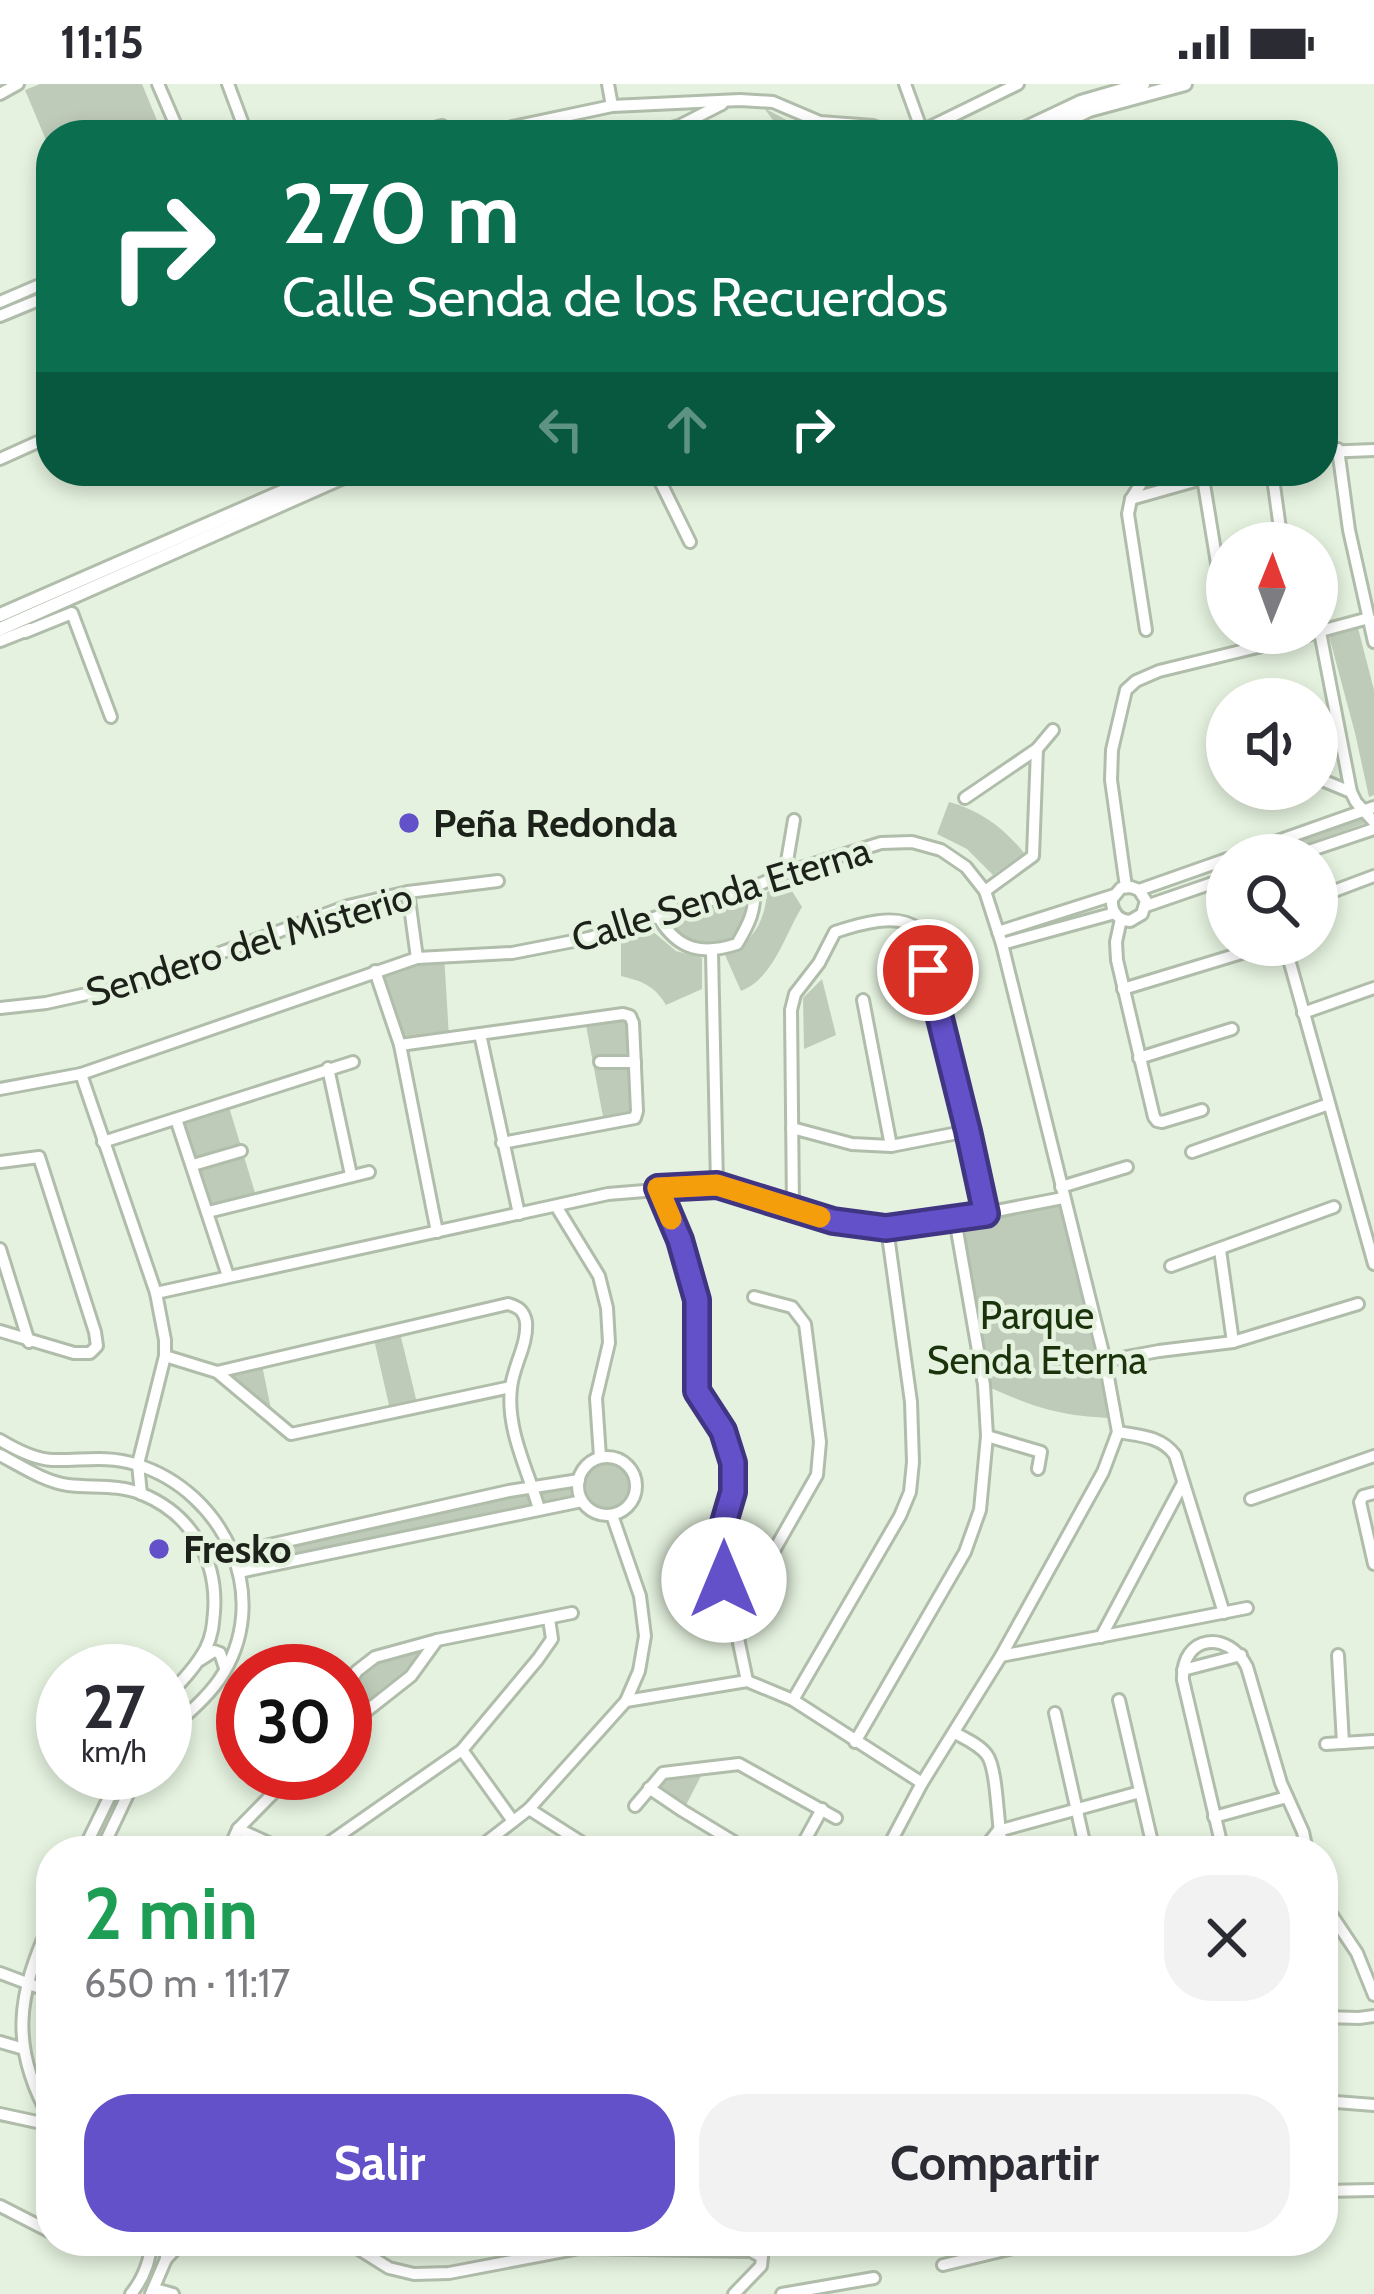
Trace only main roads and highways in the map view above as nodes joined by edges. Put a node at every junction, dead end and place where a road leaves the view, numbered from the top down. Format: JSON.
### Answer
{"nodes":[{"id":1,"x":1143,"y":84,"type":"edge"},
{"id":2,"x":1185,"y":84,"type":"edge"},
{"id":3,"x":1043,"y":120,"type":"edge"},
{"id":4,"x":1068,"y":120,"type":"edge"},
{"id":5,"x":296,"y":486,"type":"edge"},
{"id":6,"x":323,"y":486,"type":"edge"},
{"id":7,"x":0,"y":615,"type":"edge"},
{"id":8,"x":0,"y":629,"type":"edge"}],
"edges":[{"from":1,"to":3,"type":"main road"},
{"from":2,"to":4,"type":"main road"},
{"from":5,"to":7,"type":"main road"},
{"from":6,"to":8,"type":"main road"}]}
